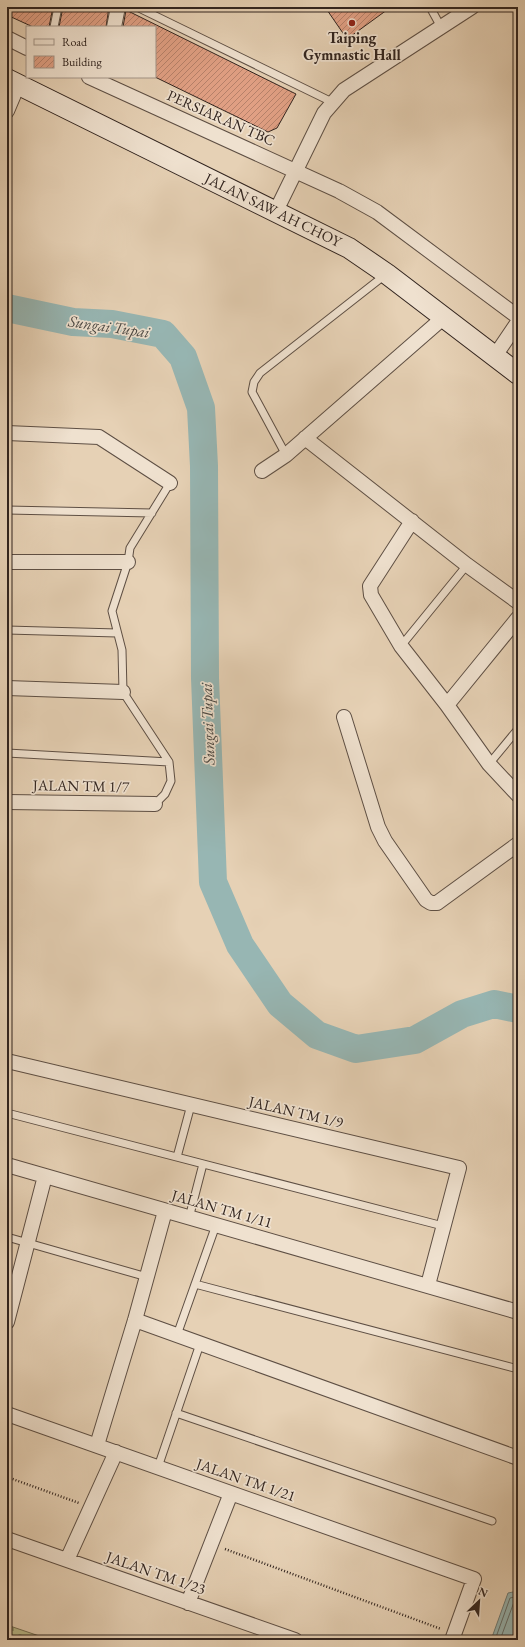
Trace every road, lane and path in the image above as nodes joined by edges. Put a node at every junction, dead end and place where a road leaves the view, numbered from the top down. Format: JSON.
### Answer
{"nodes":[{"id":1,"x":58,"y":7,"type":"edge"},
{"id":2,"x":118,"y":7,"type":"edge"},
{"id":3,"x":137,"y":7,"type":"edge"},
{"id":4,"x":430,"y":7,"type":"edge"},
{"id":5,"x":472,"y":7,"type":"edge"},
{"id":6,"x":54,"y":26,"type":"edge"},
{"id":7,"x":114,"y":26,"type":"edge"},
{"id":8,"x":441,"y":27,"type":"junction"},
{"id":9,"x":7,"y":38,"type":"edge"},
{"id":10,"x":26,"y":48,"type":"edge"},
{"id":11,"x":94,"y":78,"type":"edge"},
{"id":12,"x":104,"y":80,"type":"edge"},
{"id":13,"x":12,"y":82,"type":"edge"},
{"id":14,"x":332,"y":102,"type":"junction"},
{"id":15,"x":7,"y":111,"type":"edge"},
{"id":16,"x":295,"y":170,"type":"junction"},
{"id":17,"x":276,"y":211,"type":"junction"},
{"id":18,"x":387,"y":274,"type":"junction"},
{"id":19,"x":518,"y":317,"type":"edge"},
{"id":20,"x":443,"y":318,"type":"junction"},
{"id":21,"x":518,"y":322,"type":"edge"},
{"id":22,"x":495,"y":356,"type":"junction"},
{"id":23,"x":518,"y":374,"type":"edge"},
{"id":24,"x":7,"y":433,"type":"edge"},
{"id":25,"x":305,"y":438,"type":"junction"},
{"id":26,"x":286,"y":455,"type":"junction"},
{"id":27,"x":262,"y":472,"type":"dead end"},
{"id":28,"x":170,"y":483,"type":"joint"},
{"id":29,"x":7,"y":510,"type":"edge"},
{"id":30,"x":152,"y":513,"type":"junction"},
{"id":31,"x":412,"y":521,"type":"junction"},
{"id":32,"x":7,"y":562,"type":"edge"},
{"id":33,"x":128,"y":562,"type":"junction"},
{"id":34,"x":467,"y":565,"type":"junction"},
{"id":35,"x":518,"y":602,"type":"edge"},
{"id":36,"x":518,"y":618,"type":"edge"},
{"id":37,"x":7,"y":630,"type":"edge"},
{"id":38,"x":117,"y":633,"type":"junction"},
{"id":39,"x":401,"y":646,"type":"junction"},
{"id":40,"x":7,"y":688,"type":"edge"},
{"id":41,"x":123,"y":692,"type":"junction"},
{"id":42,"x":447,"y":705,"type":"junction"},
{"id":43,"x":344,"y":717,"type":"dead end"},
{"id":44,"x":518,"y":729,"type":"edge"},
{"id":45,"x":7,"y":753,"type":"edge"},
{"id":46,"x":169,"y":762,"type":"junction"},
{"id":47,"x":489,"y":764,"type":"junction"},
{"id":48,"x":518,"y":795,"type":"edge"},
{"id":49,"x":7,"y":802,"type":"edge"},
{"id":50,"x":155,"y":804,"type":"joint"},
{"id":51,"x":518,"y":844,"type":"edge"},
{"id":52,"x":7,"y":1061,"type":"edge"},
{"id":53,"x":192,"y":1105,"type":"junction"},
{"id":54,"x":7,"y":1113,"type":"edge"},
{"id":55,"x":177,"y":1157,"type":"junction"},
{"id":56,"x":203,"y":1164,"type":"junction"},
{"id":57,"x":7,"y":1165,"type":"edge"},
{"id":58,"x":45,"y":1176,"type":"junction"},
{"id":59,"x":165,"y":1211,"type":"junction"},
{"id":60,"x":189,"y":1218,"type":"junction"},
{"id":61,"x":216,"y":1225,"type":"junction"},
{"id":62,"x":443,"y":1226,"type":"junction"},
{"id":63,"x":7,"y":1237,"type":"edge"},
{"id":64,"x":28,"y":1242,"type":"junction"},
{"id":65,"x":147,"y":1277,"type":"junction"},
{"id":66,"x":195,"y":1284,"type":"junction"},
{"id":67,"x":428,"y":1285,"type":"junction"},
{"id":68,"x":518,"y":1312,"type":"edge"},
{"id":69,"x":135,"y":1320,"type":"junction"},
{"id":70,"x":7,"y":1322,"type":"edge"},
{"id":71,"x":177,"y":1335,"type":"junction"},
{"id":72,"x":200,"y":1344,"type":"junction"},
{"id":73,"x":518,"y":1369,"type":"edge"},
{"id":74,"x":176,"y":1413,"type":"junction"},
{"id":75,"x":7,"y":1414,"type":"edge"},
{"id":76,"x":96,"y":1445,"type":"junction"},
{"id":77,"x":116,"y":1452,"type":"junction"},
{"id":78,"x":518,"y":1458,"type":"edge"},
{"id":79,"x":158,"y":1467,"type":"junction"},
{"id":80,"x":7,"y":1477,"type":"edge"},
{"id":81,"x":231,"y":1493,"type":"junction"},
{"id":82,"x":90,"y":1507,"type":"junction"},
{"id":83,"x":492,"y":1521,"type":"dead end"},
{"id":84,"x":7,"y":1539,"type":"edge"},
{"id":85,"x":211,"y":1544,"type":"junction"},
{"id":86,"x":67,"y":1560,"type":"junction"},
{"id":87,"x":188,"y":1602,"type":"junction"},
{"id":88,"x":454,"y":1637,"type":"edge"},
{"id":89,"x":295,"y":1640,"type":"edge"}],
"edges":[{"from":1,"to":6,"type":"lane"},
{"from":2,"to":7,"type":"street"},
{"from":3,"to":14,"type":"lane"},
{"from":4,"to":8,"type":"lane"},
{"from":5,"to":8,"type":"street"},
{"from":8,"to":14,"type":"street"},
{"from":9,"to":10,"type":"street"},
{"from":11,"to":12,"type":"street","name":"PERSIARAN TBC"},
{"from":12,"to":16,"type":"street","name":"PERSIARAN TBC"},
{"from":13,"to":15,"type":"street"},
{"from":13,"to":17,"type":"street","name":"JALAN SAW AH CHOY"},
{"from":14,"to":16,"type":"street"},
{"from":16,"to":17,"type":"street"},
{"from":16,"to":19,"type":"street","name":"PERSIARAN TBC"},
{"from":17,"to":18,"type":"street","name":"JALAN SAW AH CHOY"},
{"from":18,"to":20,"type":"street","name":"JALAN SAW AH CHOY"},
{"from":18,"to":26,"type":"lane"},
{"from":20,"to":22,"type":"street","name":"JALAN SAW AH CHOY"},
{"from":20,"to":25,"type":"street"},
{"from":21,"to":22,"type":"street"},
{"from":22,"to":23,"type":"street","name":"JALAN SAW AH CHOY"},
{"from":24,"to":28,"type":"street"},
{"from":25,"to":26,"type":"street"},
{"from":25,"to":31,"type":"street"},
{"from":26,"to":27,"type":"street"},
{"from":28,"to":30,"type":"lane"},
{"from":29,"to":30,"type":"lane"},
{"from":30,"to":33,"type":"lane"},
{"from":31,"to":34,"type":"street"},
{"from":31,"to":39,"type":"street"},
{"from":32,"to":33,"type":"street"},
{"from":33,"to":38,"type":"lane"},
{"from":34,"to":35,"type":"street"},
{"from":34,"to":39,"type":"lane"},
{"from":36,"to":42,"type":"street"},
{"from":37,"to":38,"type":"lane"},
{"from":38,"to":41,"type":"lane"},
{"from":39,"to":42,"type":"street"},
{"from":40,"to":41,"type":"street"},
{"from":41,"to":46,"type":"lane"},
{"from":42,"to":47,"type":"street"},
{"from":43,"to":51,"type":"street"},
{"from":44,"to":47,"type":"lane"},
{"from":45,"to":46,"type":"lane"},
{"from":46,"to":50,"type":"lane"},
{"from":47,"to":48,"type":"street"},
{"from":49,"to":50,"type":"street","name":"JALAN TM 1/7"},
{"from":52,"to":53,"type":"street","name":"JALAN TM 1/9"},
{"from":53,"to":55,"type":"lane"},
{"from":53,"to":62,"type":"street","name":"JALAN TM 1/9"},
{"from":54,"to":55,"type":"lane"},
{"from":55,"to":56,"type":"lane"},
{"from":56,"to":60,"type":"lane"},
{"from":56,"to":62,"type":"lane"},
{"from":57,"to":58,"type":"street","name":"JALAN TM 1/11"},
{"from":58,"to":59,"type":"street","name":"JALAN TM 1/11"},
{"from":58,"to":64,"type":"street"},
{"from":59,"to":60,"type":"street","name":"JALAN TM 1/11"},
{"from":59,"to":65,"type":"street"},
{"from":60,"to":61,"type":"street","name":"JALAN TM 1/11"},
{"from":61,"to":66,"type":"lane"},
{"from":61,"to":67,"type":"street","name":"JALAN TM 1/11"},
{"from":62,"to":67,"type":"street","name":"JALAN TM 1/9"},
{"from":63,"to":64,"type":"lane"},
{"from":64,"to":65,"type":"lane"},
{"from":64,"to":70,"type":"street"},
{"from":65,"to":69,"type":"street"},
{"from":66,"to":71,"type":"lane"},
{"from":66,"to":73,"type":"lane"},
{"from":67,"to":68,"type":"street","name":"JALAN TM 1/11"},
{"from":69,"to":71,"type":"street"},
{"from":69,"to":76,"type":"street"},
{"from":71,"to":72,"type":"street"},
{"from":72,"to":74,"type":"lane"},
{"from":72,"to":78,"type":"street"},
{"from":74,"to":79,"type":"lane"},
{"from":74,"to":83,"type":"lane"},
{"from":75,"to":76,"type":"street","name":"JALAN TM 1/21"},
{"from":76,"to":77,"type":"street","name":"JALAN TM 1/21"},
{"from":77,"to":79,"type":"street","name":"JALAN TM 1/21"},
{"from":77,"to":82,"type":"street"},
{"from":79,"to":81,"type":"street","name":"JALAN TM 1/21"},
{"from":80,"to":82,"type":"path"},
{"from":81,"to":85,"type":"street"},
{"from":81,"to":88,"type":"street","name":"JALAN TM 1/21"},
{"from":82,"to":86,"type":"street"},
{"from":84,"to":86,"type":"street","name":"JALAN TM 1/23"},
{"from":85,"to":87,"type":"street"},
{"from":85,"to":88,"type":"path"},
{"from":86,"to":87,"type":"street","name":"JALAN TM 1/23"},
{"from":87,"to":89,"type":"street","name":"JALAN TM 1/23"}]}
